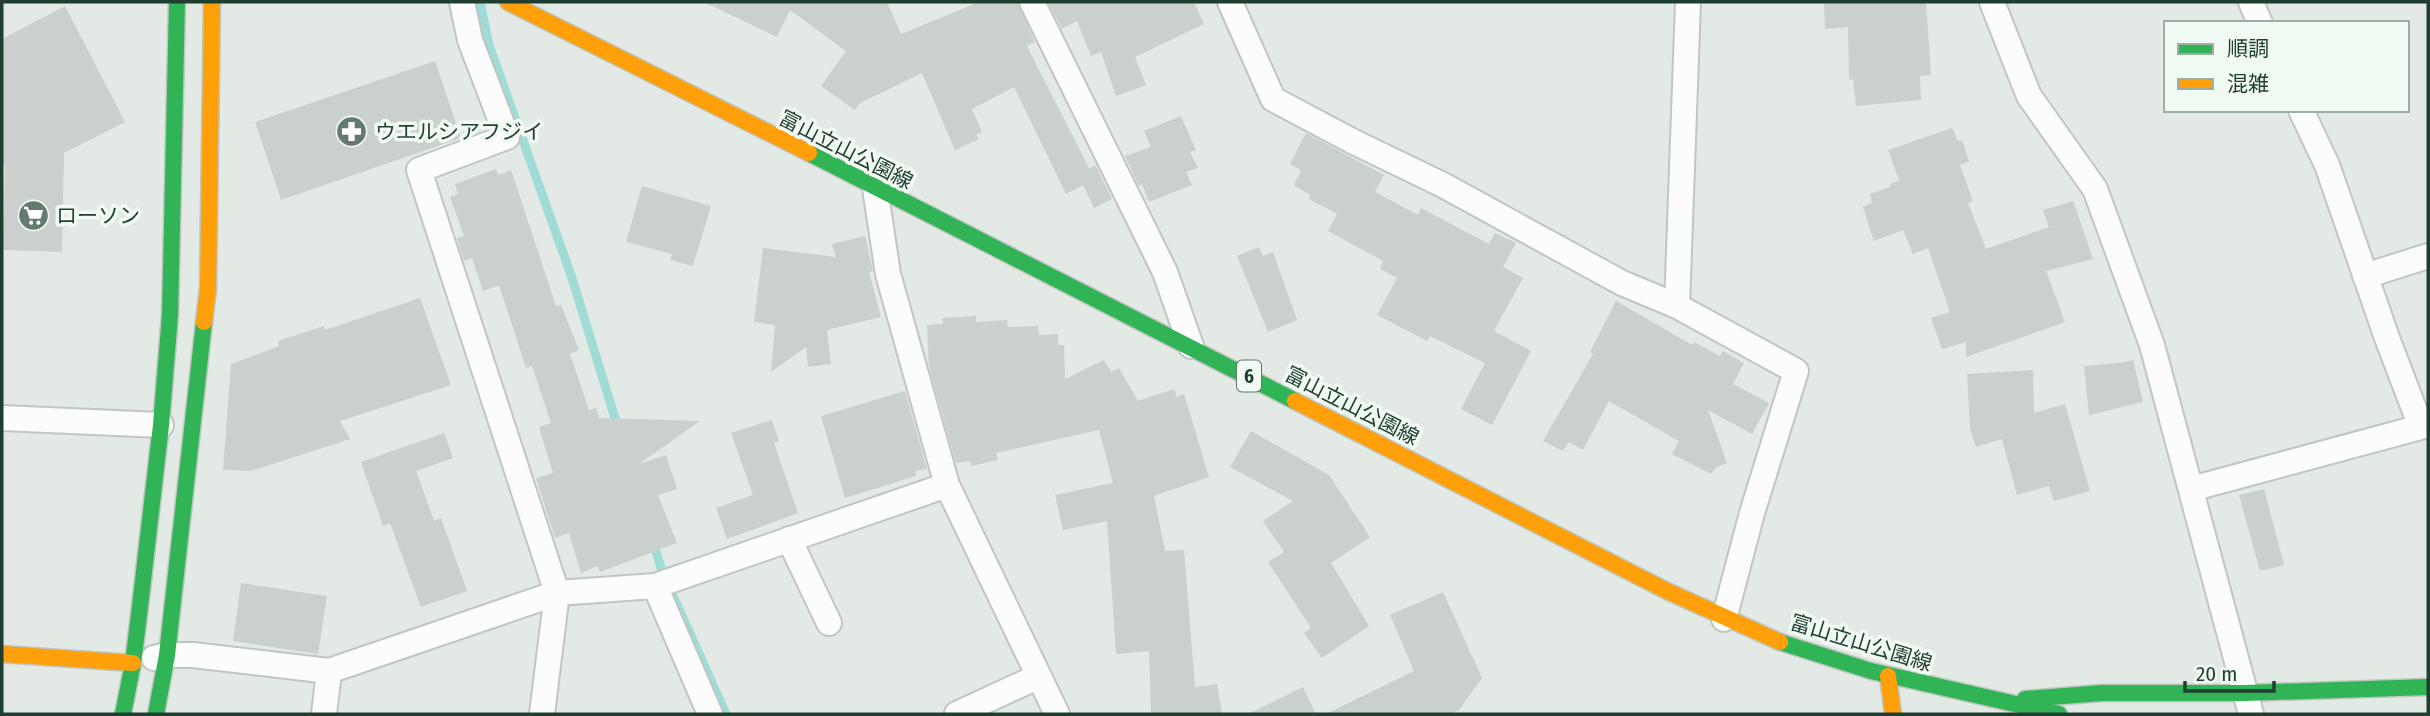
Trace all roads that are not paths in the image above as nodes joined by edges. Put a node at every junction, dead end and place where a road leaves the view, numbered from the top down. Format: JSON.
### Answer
{"nodes":[{"id":1,"x":177,"y":2,"type":"edge"},
{"id":2,"x":212,"y":2,"type":"edge"},
{"id":3,"x":461,"y":2,"type":"edge"},
{"id":4,"x":508,"y":2,"type":"edge"},
{"id":5,"x":1032,"y":2,"type":"edge"},
{"id":6,"x":1230,"y":2,"type":"edge"},
{"id":7,"x":1688,"y":2,"type":"edge"},
{"id":8,"x":1993,"y":2,"type":"edge"},
{"id":9,"x":2250,"y":2,"type":"edge"},
{"id":10,"x":2259,"y":21,"type":"edge"},
{"id":11,"x":2302,"y":112,"type":"edge"},
{"id":12,"x":875,"y":188,"type":"junction"},
{"id":13,"x":2428,"y":256,"type":"edge"},
{"id":14,"x":2365,"y":276,"type":"junction"},
{"id":15,"x":1677,"y":306,"type":"junction"},
{"id":16,"x":1191,"y":346,"type":"junction"},
{"id":17,"x":2,"y":418,"type":"edge"},
{"id":18,"x":161,"y":425,"type":"junction"},
{"id":19,"x":2425,"y":426,"type":"edge"},
{"id":20,"x":947,"y":485,"type":"junction"},
{"id":21,"x":2191,"y":489,"type":"junction"},
{"id":22,"x":789,"y":539,"type":"junction"},
{"id":23,"x":655,"y":586,"type":"junction"},
{"id":24,"x":557,"y":593,"type":"junction"},
{"id":25,"x":1724,"y":619,"type":"junction"},
{"id":26,"x":829,"y":623,"type":"dead end"},
{"id":27,"x":2,"y":654,"type":"edge"},
{"id":28,"x":167,"y":654,"type":"junction"},
{"id":29,"x":133,"y":663,"type":"junction"},
{"id":30,"x":329,"y":671,"type":"junction"},
{"id":31,"x":1888,"y":676,"type":"junction"},
{"id":32,"x":1037,"y":677,"type":"junction"},
{"id":33,"x":2428,"y":687,"type":"edge"},
{"id":34,"x":2008,"y":700,"type":"junction"},
{"id":35,"x":2248,"y":704,"type":"edge"},
{"id":36,"x":123,"y":714,"type":"edge"},
{"id":37,"x":156,"y":714,"type":"edge"},
{"id":38,"x":324,"y":714,"type":"edge"},
{"id":39,"x":542,"y":714,"type":"edge"},
{"id":40,"x":710,"y":714,"type":"edge"},
{"id":41,"x":957,"y":714,"type":"edge"},
{"id":42,"x":1057,"y":714,"type":"edge"},
{"id":43,"x":1893,"y":714,"type":"edge"},
{"id":44,"x":2059,"y":714,"type":"edge"}],
"edges":[{"from":1,"to":18,"type":"main road"},
{"from":2,"to":28,"type":"main road"},
{"from":3,"to":24,"type":"street"},
{"from":4,"to":12,"type":"main road","name":"富山立山公園線","number":"6"},
{"from":5,"to":16,"type":"street"},
{"from":6,"to":15,"type":"street"},
{"from":7,"to":15,"type":"street"},
{"from":8,"to":21,"type":"street"},
{"from":9,"to":10,"type":"street"},
{"from":11,"to":14,"type":"street"},
{"from":12,"to":16,"type":"main road","name":"富山立山公園線","number":"6"},
{"from":12,"to":20,"type":"street"},
{"from":13,"to":14,"type":"street"},
{"from":14,"to":19,"type":"street"},
{"from":15,"to":25,"type":"street"},
{"from":16,"to":25,"type":"main road","name":"富山立山公園線","number":"6"},
{"from":17,"to":18,"type":"street"},
{"from":18,"to":29,"type":"main road"},
{"from":19,"to":21,"type":"street"},
{"from":20,"to":22,"type":"street"},
{"from":20,"to":32,"type":"street"},
{"from":21,"to":35,"type":"street"},
{"from":22,"to":23,"type":"street"},
{"from":22,"to":26,"type":"street"},
{"from":23,"to":24,"type":"street"},
{"from":23,"to":40,"type":"street"},
{"from":24,"to":30,"type":"street"},
{"from":24,"to":39,"type":"street"},
{"from":25,"to":31,"type":"main road","name":"富山立山公園線","number":"6"},
{"from":27,"to":29,"type":"main road"},
{"from":28,"to":29,"type":"street"},
{"from":28,"to":30,"type":"street"},
{"from":28,"to":37,"type":"main road"},
{"from":29,"to":36,"type":"main road"},
{"from":30,"to":38,"type":"street"},
{"from":31,"to":34,"type":"main road","name":"富山立山公園線","number":"6"},
{"from":31,"to":43,"type":"main road"},
{"from":32,"to":41,"type":"street"},
{"from":32,"to":42,"type":"street"},
{"from":33,"to":35,"type":"main road","name":"富山立山公園線","number":"6"},
{"from":34,"to":35,"type":"main road","name":"富山立山公園線","number":"6"},
{"from":34,"to":44,"type":"main road","name":"富山立山公園線","number":"6"}]}
